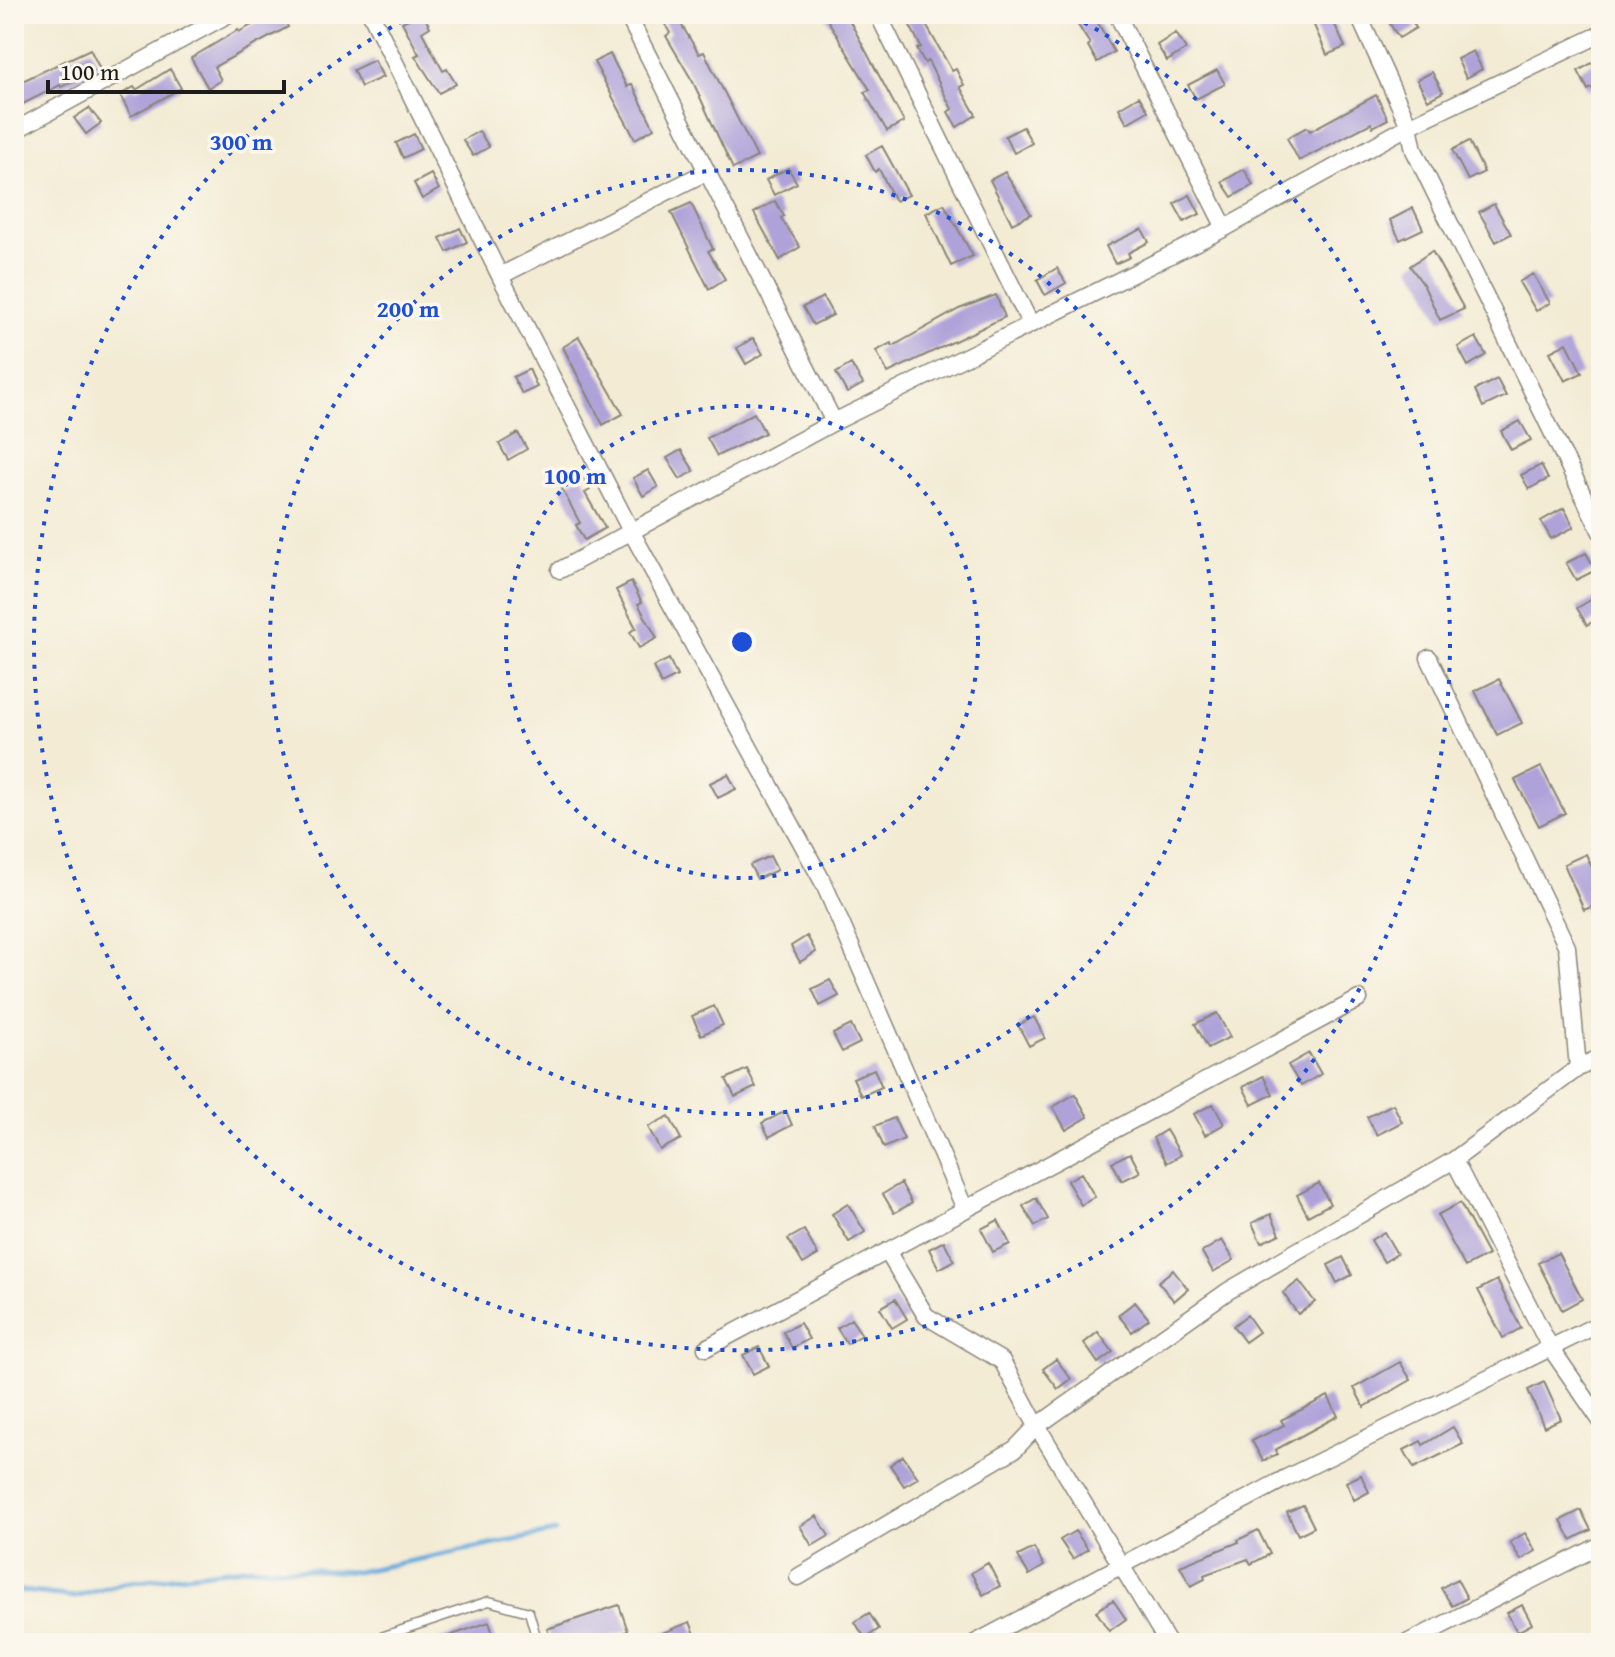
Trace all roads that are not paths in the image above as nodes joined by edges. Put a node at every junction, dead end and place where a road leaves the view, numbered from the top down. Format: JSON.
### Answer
{"nodes":[{"id":1,"x":229,"y":14,"type":"edge"},
{"id":2,"x":371,"y":14,"type":"edge"},
{"id":3,"x":627,"y":14,"type":"edge"},
{"id":4,"x":878,"y":14,"type":"edge"},
{"id":5,"x":1117,"y":14,"type":"edge"},
{"id":6,"x":1358,"y":14,"type":"edge"},
{"id":7,"x":1601,"y":34,"type":"edge"},
{"id":8,"x":1409,"y":126,"type":"junction"},
{"id":9,"x":14,"y":131,"type":"edge"},
{"id":10,"x":706,"y":172,"type":"junction"},
{"id":11,"x":1225,"y":228,"type":"junction"},
{"id":12,"x":500,"y":276,"type":"junction"},
{"id":13,"x":1030,"y":323,"type":"junction"},
{"id":14,"x":834,"y":422,"type":"junction"},
{"id":15,"x":631,"y":531,"type":"junction"},
{"id":16,"x":1601,"y":532,"type":"edge"},
{"id":17,"x":560,"y":570,"type":"dead end"},
{"id":18,"x":1429,"y":658,"type":"dead end"},
{"id":19,"x":1359,"y":999,"type":"dead end"},
{"id":20,"x":1601,"y":1057,"type":"edge"},
{"id":21,"x":1578,"y":1068,"type":"junction"},
{"id":22,"x":1454,"y":1160,"type":"junction"},
{"id":23,"x":965,"y":1209,"type":"junction"},
{"id":24,"x":887,"y":1251,"type":"junction"},
{"id":25,"x":1601,"y":1323,"type":"edge"},
{"id":26,"x":1550,"y":1347,"type":"junction"},
{"id":27,"x":706,"y":1348,"type":"dead end"},
{"id":28,"x":1601,"y":1421,"type":"edge"},
{"id":29,"x":1037,"y":1426,"type":"junction"},
{"id":30,"x":1601,"y":1545,"type":"edge"},
{"id":31,"x":1120,"y":1564,"type":"junction"},
{"id":32,"x":798,"y":1577,"type":"dead end"},
{"id":33,"x":363,"y":1643,"type":"edge"},
{"id":34,"x":538,"y":1643,"type":"edge"},
{"id":35,"x":975,"y":1643,"type":"edge"},
{"id":36,"x":1168,"y":1643,"type":"edge"},
{"id":37,"x":1407,"y":1643,"type":"edge"}],
"edges":[{"from":1,"to":9,"type":"street"},
{"from":2,"to":12,"type":"street"},
{"from":3,"to":10,"type":"street"},
{"from":4,"to":13,"type":"street"},
{"from":5,"to":11,"type":"street"},
{"from":6,"to":8,"type":"street"},
{"from":7,"to":8,"type":"street"},
{"from":8,"to":11,"type":"street"},
{"from":8,"to":16,"type":"street"},
{"from":10,"to":12,"type":"street"},
{"from":10,"to":14,"type":"street"},
{"from":11,"to":13,"type":"street"},
{"from":12,"to":15,"type":"street"},
{"from":13,"to":14,"type":"street"},
{"from":14,"to":15,"type":"street"},
{"from":15,"to":17,"type":"street"},
{"from":15,"to":23,"type":"street"},
{"from":18,"to":21,"type":"street"},
{"from":19,"to":23,"type":"street"},
{"from":20,"to":21,"type":"street"},
{"from":21,"to":22,"type":"street"},
{"from":22,"to":26,"type":"street"},
{"from":22,"to":29,"type":"street"},
{"from":23,"to":24,"type":"street"},
{"from":24,"to":27,"type":"street"},
{"from":24,"to":29,"type":"street"},
{"from":25,"to":26,"type":"street"},
{"from":26,"to":28,"type":"street"},
{"from":26,"to":31,"type":"street"},
{"from":29,"to":31,"type":"street"},
{"from":29,"to":32,"type":"street"},
{"from":30,"to":37,"type":"street"},
{"from":31,"to":35,"type":"street"},
{"from":31,"to":36,"type":"street"},
{"from":33,"to":34,"type":"lane"}]}
